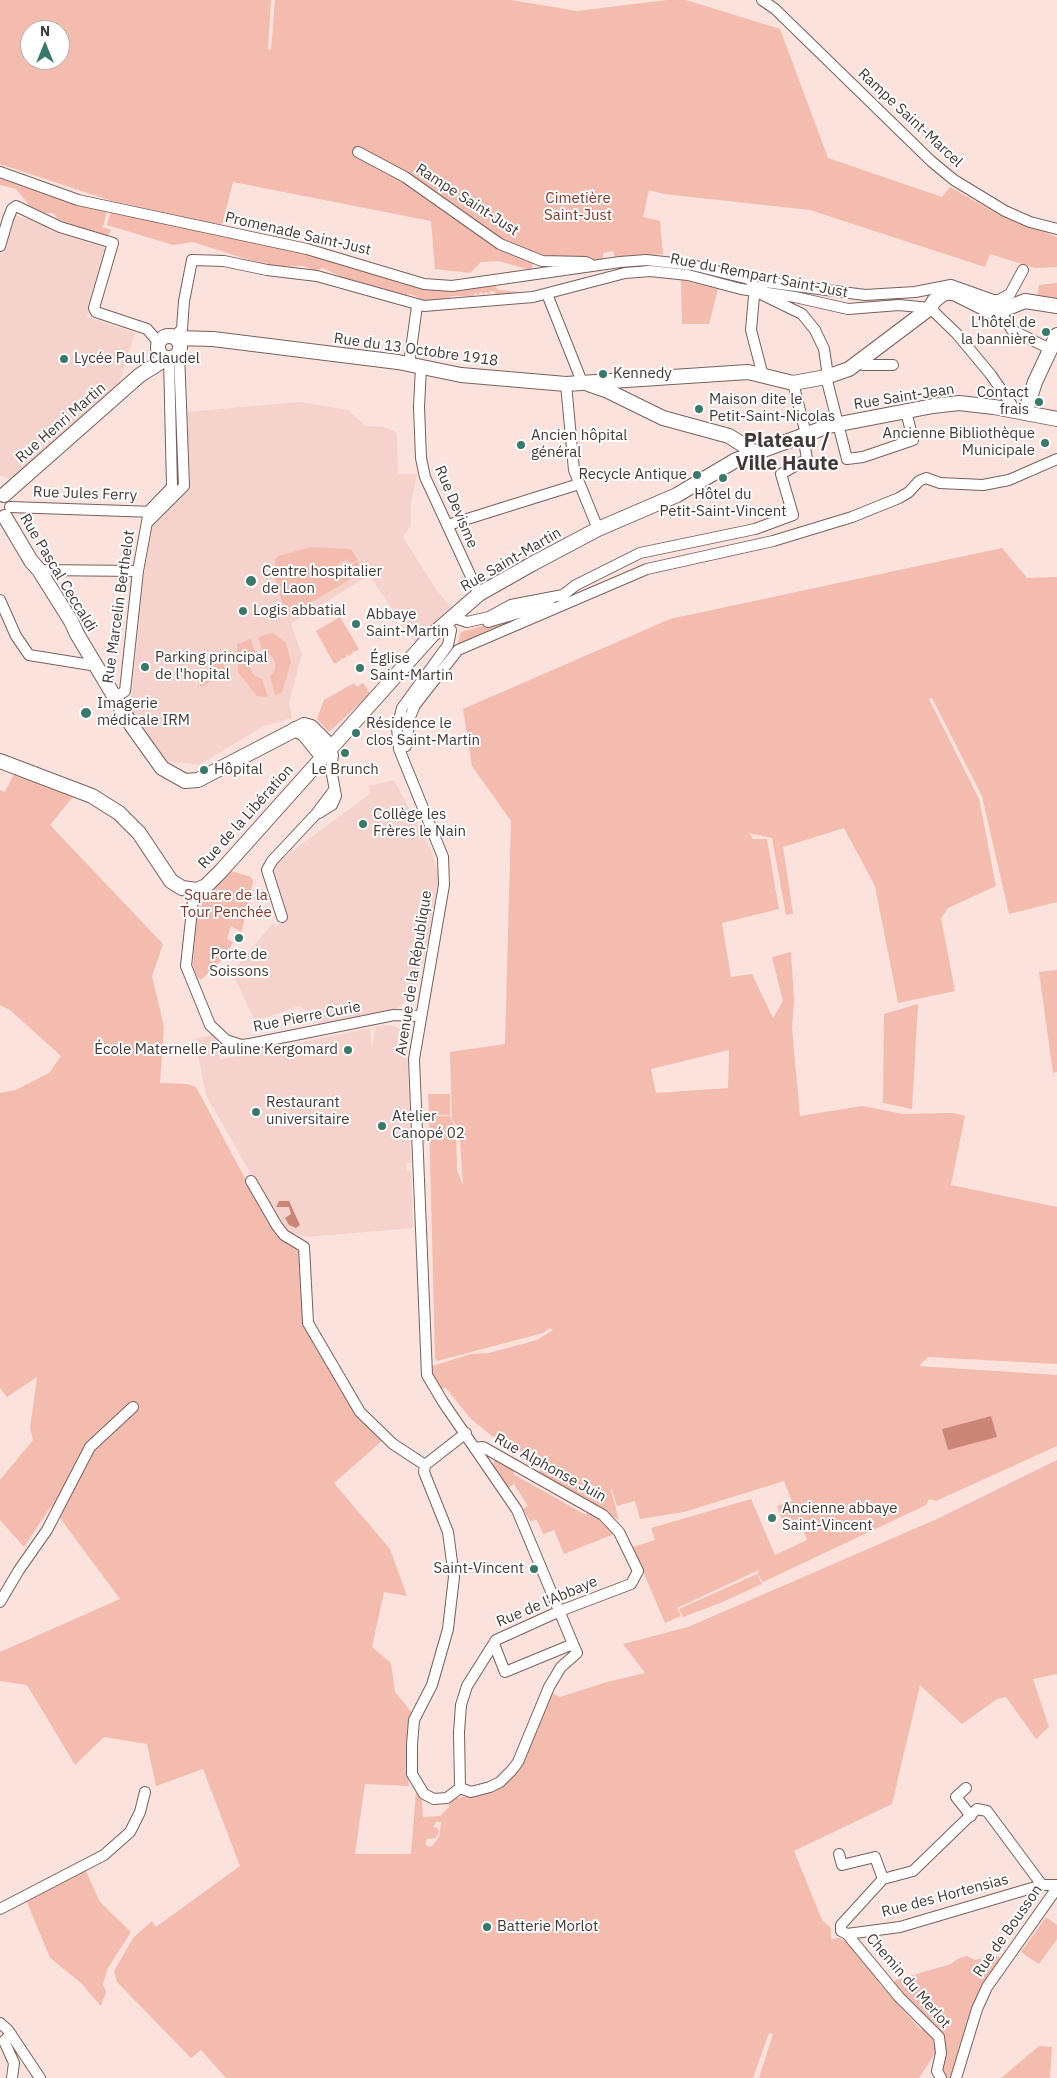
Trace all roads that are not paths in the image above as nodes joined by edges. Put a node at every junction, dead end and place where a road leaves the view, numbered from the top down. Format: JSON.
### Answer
{"nodes":[{"id":1,"x":762,"y":0,"type":"edge"},
{"id":2,"x":358,"y":152,"type":"dead end"},
{"id":3,"x":0,"y":172,"type":"edge"},
{"id":4,"x":1057,"y":229,"type":"edge"},
{"id":5,"x":0,"y":246,"type":"edge"},
{"id":6,"x":592,"y":266,"type":"junction"},
{"id":7,"x":1023,"y":270,"type":"dead end"},
{"id":8,"x":547,"y":294,"type":"junction"},
{"id":9,"x":758,"y":294,"type":"junction"},
{"id":10,"x":416,"y":306,"type":"junction"},
{"id":11,"x":1057,"y":306,"type":"edge"},
{"id":12,"x":930,"y":308,"type":"junction"},
{"id":13,"x":1000,"y":311,"type":"junction"},
{"id":14,"x":1057,"y":335,"type":"edge"},
{"id":15,"x":159,"y":344,"type":"junction"},
{"id":16,"x":174,"y":349,"type":"junction"},
{"id":17,"x":1050,"y":349,"type":"junction"},
{"id":18,"x":859,"y":362,"type":"junction"},
{"id":19,"x":415,"y":365,"type":"junction"},
{"id":20,"x":893,"y":365,"type":"dead end"},
{"id":21,"x":140,"y":376,"type":"junction"},
{"id":22,"x":763,"y":376,"type":"junction"},
{"id":23,"x":827,"y":376,"type":"junction"},
{"id":24,"x":582,"y":382,"type":"junction"},
{"id":25,"x":793,"y":383,"type":"junction"},
{"id":26,"x":566,"y":384,"type":"junction"},
{"id":27,"x":906,"y":411,"type":"junction"},
{"id":28,"x":1020,"y":412,"type":"junction"},
{"id":29,"x":1057,"y":419,"type":"edge"},
{"id":30,"x":183,"y":423,"type":"junction"},
{"id":31,"x":170,"y":424,"type":"junction"},
{"id":32,"x":837,"y":424,"type":"junction"},
{"id":33,"x":800,"y":436,"type":"junction"},
{"id":34,"x":754,"y":452,"type":"junction"},
{"id":35,"x":1057,"y":459,"type":"edge"},
{"id":36,"x":579,"y":484,"type":"junction"},
{"id":37,"x":4,"y":506,"type":"edge"},
{"id":38,"x":154,"y":512,"type":"junction"},
{"id":39,"x":448,"y":525,"type":"junction"},
{"id":40,"x":598,"y":529,"type":"junction"},
{"id":41,"x":39,"y":570,"type":"junction"},
{"id":42,"x":138,"y":571,"type":"junction"},
{"id":43,"x":479,"y":594,"type":"junction"},
{"id":44,"x":0,"y":600,"type":"edge"},
{"id":45,"x":563,"y":606,"type":"junction"},
{"id":46,"x":448,"y":624,"type":"junction"},
{"id":47,"x":97,"y":666,"type":"junction"},
{"id":48,"x":116,"y":697,"type":"junction"},
{"id":49,"x":398,"y":749,"type":"junction"},
{"id":50,"x":325,"y":753,"type":"junction"},
{"id":51,"x":0,"y":761,"type":"edge"},
{"id":52,"x":331,"y":770,"type":"junction"},
{"id":53,"x":194,"y":891,"type":"junction"},
{"id":54,"x":282,"y":917,"type":"dead end"},
{"id":55,"x":420,"y":1016,"type":"junction"},
{"id":56,"x":251,"y":1181,"type":"dead end"},
{"id":57,"x":133,"y":1407,"type":"dead end"},
{"id":58,"x":466,"y":1433,"type":"junction"},
{"id":59,"x":475,"y":1448,"type":"junction"},
{"id":60,"x":425,"y":1465,"type":"junction"},
{"id":61,"x":638,"y":1571,"type":"joint"},
{"id":62,"x":0,"y":1602,"type":"edge"},
{"id":63,"x":560,"y":1611,"type":"junction"},
{"id":64,"x":494,"y":1644,"type":"junction"},
{"id":65,"x":575,"y":1648,"type":"junction"},
{"id":66,"x":460,"y":1788,"type":"junction"},
{"id":67,"x":966,"y":1788,"type":"dead end"},
{"id":68,"x":145,"y":1792,"type":"dead end"},
{"id":69,"x":971,"y":1816,"type":"junction"},
{"id":70,"x":839,"y":1854,"type":"dead end"},
{"id":71,"x":883,"y":1879,"type":"junction"},
{"id":72,"x":1042,"y":1885,"type":"junction"},
{"id":73,"x":1057,"y":1886,"type":"edge"},
{"id":74,"x":0,"y":1909,"type":"edge"},
{"id":75,"x":844,"y":1932,"type":"junction"},
{"id":76,"x":0,"y":2023,"type":"edge"},
{"id":77,"x":11,"y":2034,"type":"junction"},
{"id":78,"x":12,"y":2078,"type":"edge"},
{"id":79,"x":40,"y":2078,"type":"edge"},
{"id":80,"x":941,"y":2078,"type":"edge"},
{"id":81,"x":956,"y":2078,"type":"edge"}],
"edges":[{"from":1,"to":4,"type":"street","name":"Rampe Saint-Marcel"},
{"from":2,"to":6,"type":"street","name":"Rampe Saint-Just"},
{"from":3,"to":6,"type":"street","name":"Promenade Saint-Just"},
{"from":5,"to":15,"type":"street"},
{"from":6,"to":9,"type":"street","name":"Promenade Saint-Just"},
{"from":7,"to":9,"type":"street"},
{"from":8,"to":9,"type":"street","name":"Rue du Rempart Saint-Just"},
{"from":8,"to":10,"type":"street","name":"Rue du Rempart Saint-Just"},
{"from":8,"to":24,"type":"street"},
{"from":9,"to":12,"type":"street","name":"Rue du Rempart Saint-Just"},
{"from":9,"to":22,"type":"street"},
{"from":9,"to":23,"type":"street"},
{"from":10,"to":16,"type":"street","name":"Rue du Rempart Saint-Just"},
{"from":10,"to":19,"type":"street","name":"Rue Devisme"},
{"from":11,"to":13,"type":"street"},
{"from":12,"to":13,"type":"street"},
{"from":12,"to":18,"type":"street"},
{"from":12,"to":28,"type":"street"},
{"from":13,"to":17,"type":"street"},
{"from":14,"to":17,"type":"street"},
{"from":15,"to":16,"type":"street"},
{"from":15,"to":21,"type":"street","name":"Rue Henri Martin"},
{"from":16,"to":19,"type":"street","name":"Rue du 13 Octobre 1918"},
{"from":16,"to":21,"type":"street","name":"Rue Henri Martin"},
{"from":16,"to":30,"type":"street","name":"Rue Marcelin Berthelot"},
{"from":16,"to":31,"type":"street","name":"Rue Marcelin Berthelot"},
{"from":17,"to":28,"type":"street"},
{"from":18,"to":20,"type":"street"},
{"from":18,"to":23,"type":"street"},
{"from":19,"to":26,"type":"street","name":"Rue du 13 Octobre 1918"},
{"from":19,"to":39,"type":"street","name":"Rue Devisme"},
{"from":21,"to":37,"type":"street","name":"Rue Henri Martin"},
{"from":22,"to":24,"type":"street"},
{"from":22,"to":25,"type":"street"},
{"from":23,"to":25,"type":"street"},
{"from":23,"to":32,"type":"street"},
{"from":24,"to":26,"type":"street","name":"Rue du 13 Octobre 1918"},
{"from":24,"to":34,"type":"street","name":"Rue du 13 Octobre 1918"},
{"from":25,"to":33,"type":"street"},
{"from":26,"to":36,"type":"street"},
{"from":27,"to":28,"type":"street","name":"Rue Saint-Jean"},
{"from":27,"to":32,"type":"street","name":"Rue Saint-Jean"},
{"from":27,"to":32,"type":"street"},
{"from":28,"to":29,"type":"street","name":"Rue Saint-Jean"},
{"from":30,"to":31,"type":"street"},
{"from":30,"to":38,"type":"street","name":"Rue Marcelin Berthelot"},
{"from":31,"to":38,"type":"street","name":"Rue Marcelin Berthelot"},
{"from":32,"to":33,"type":"street","name":"Rue Saint-Jean"},
{"from":33,"to":34,"type":"street","name":"Rue Saint-Jean"},
{"from":33,"to":46,"type":"street"},
{"from":34,"to":40,"type":"street","name":"Rue Saint-Martin"},
{"from":35,"to":45,"type":"street"},
{"from":36,"to":39,"type":"street"},
{"from":36,"to":40,"type":"street"},
{"from":37,"to":38,"type":"street","name":"Rue Jules Ferry"},
{"from":37,"to":41,"type":"street","name":"Rue Pascal Ceccaldi"},
{"from":38,"to":42,"type":"street","name":"Rue Marcelin Berthelot"},
{"from":39,"to":43,"type":"street","name":"Rue Devisme"},
{"from":40,"to":43,"type":"street","name":"Rue Saint-Martin"},
{"from":41,"to":42,"type":"street"},
{"from":41,"to":47,"type":"street","name":"Rue Pascal Ceccaldi"},
{"from":42,"to":48,"type":"street","name":"Rue Marcelin Berthelot"},
{"from":43,"to":46,"type":"street","name":"Rue Saint-Martin"},
{"from":44,"to":47,"type":"street"},
{"from":45,"to":46,"type":"street"},
{"from":45,"to":49,"type":"street"},
{"from":46,"to":49,"type":"street","name":"Avenue de la République"},
{"from":46,"to":50,"type":"street","name":"Rue Saint-Martin"},
{"from":47,"to":48,"type":"street","name":"Rue Pascal Ceccaldi"},
{"from":48,"to":50,"type":"street","name":"Rue Marcelin Berthelot"},
{"from":49,"to":55,"type":"street","name":"Avenue de la République"},
{"from":50,"to":52,"type":"street"},
{"from":50,"to":52,"type":"street"},
{"from":50,"to":53,"type":"street","name":"Rue de la Libération"},
{"from":51,"to":53,"type":"street"},
{"from":52,"to":54,"type":"street"},
{"from":53,"to":55,"type":"street","name":"Rue Pierre Curie"},
{"from":55,"to":58,"type":"street","name":"Avenue de la République"},
{"from":56,"to":60,"type":"street"},
{"from":57,"to":62,"type":"street"},
{"from":58,"to":59,"type":"street","name":"Avenue de la République"},
{"from":58,"to":60,"type":"street"},
{"from":59,"to":61,"type":"street","name":"Rue Alphonse Juin"},
{"from":59,"to":63,"type":"street","name":"Avenue de la République"},
{"from":60,"to":66,"type":"street"},
{"from":61,"to":63,"type":"street","name":"Rue de l'Abbaye"},
{"from":63,"to":64,"type":"street","name":"Rue de l'Abbaye"},
{"from":63,"to":65,"type":"street","name":"Avenue de la République"},
{"from":64,"to":65,"type":"street"},
{"from":64,"to":66,"type":"street","name":"Rue de l'Abbaye"},
{"from":65,"to":66,"type":"street"},
{"from":67,"to":69,"type":"street"},
{"from":68,"to":74,"type":"street"},
{"from":69,"to":71,"type":"street"},
{"from":69,"to":72,"type":"street"},
{"from":70,"to":71,"type":"street"},
{"from":71,"to":75,"type":"street"},
{"from":72,"to":73,"type":"street","name":"Rue des Hortensias"},
{"from":72,"to":75,"type":"street","name":"Rue des Hortensias"},
{"from":73,"to":81,"type":"street","name":"Rue de Bousson"},
{"from":75,"to":80,"type":"street","name":"Chemin du Merlot"},
{"from":76,"to":77,"type":"street"},
{"from":77,"to":78,"type":"street"},
{"from":77,"to":79,"type":"street"}]}
